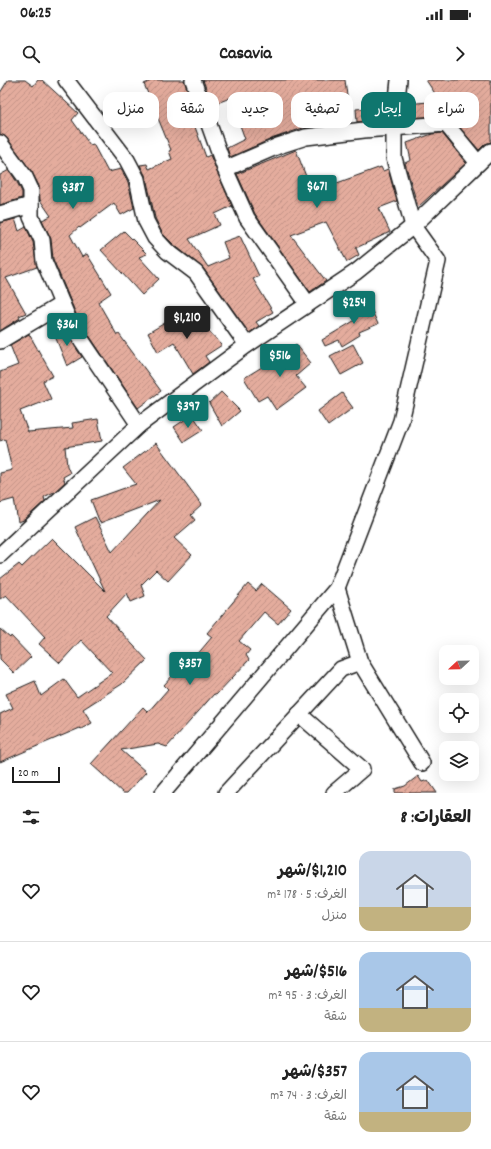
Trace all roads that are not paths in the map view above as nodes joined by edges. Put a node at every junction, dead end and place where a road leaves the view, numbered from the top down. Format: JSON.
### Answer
{"nodes":[{"id":1,"x":66,"y":80,"type":"edge"},
{"id":2,"x":193,"y":80,"type":"edge"},
{"id":3,"x":399,"y":80,"type":"edge"},
{"id":4,"x":398,"y":92,"type":"edge"},
{"id":5,"x":416,"y":126,"type":"edge"},
{"id":6,"x":394,"y":128,"type":"joint"},
{"id":7,"x":0,"y":142,"type":"edge"},
{"id":8,"x":491,"y":151,"type":"edge"},
{"id":9,"x":478,"y":163,"type":"junction"},
{"id":10,"x":225,"y":169,"type":"junction"},
{"id":11,"x":31,"y":205,"type":"junction"},
{"id":12,"x":0,"y":214,"type":"edge"},
{"id":13,"x":413,"y":226,"type":"junction"},
{"id":14,"x":62,"y":304,"type":"junction"},
{"id":15,"x":308,"y":304,"type":"junction"},
{"id":16,"x":0,"y":341,"type":"edge"},
{"id":17,"x":247,"y":345,"type":"junction"},
{"id":18,"x":139,"y":425,"type":"junction"},
{"id":19,"x":0,"y":555,"type":"edge"},
{"id":20,"x":337,"y":588,"type":"junction"},
{"id":21,"x":360,"y":662,"type":"junction"},
{"id":22,"x":299,"y":714,"type":"junction"},
{"id":23,"x":422,"y":763,"type":"dead end"},
{"id":24,"x":162,"y":793,"type":"edge"},
{"id":25,"x":226,"y":793,"type":"edge"},
{"id":26,"x":334,"y":793,"type":"edge"}],
"edges":[{"from":1,"to":17,"type":"street"},
{"from":2,"to":10,"type":"street"},
{"from":3,"to":4,"type":"street"},
{"from":5,"to":9,"type":"street"},
{"from":6,"to":10,"type":"street"},
{"from":6,"to":13,"type":"street"},
{"from":7,"to":11,"type":"street"},
{"from":8,"to":9,"type":"street"},
{"from":9,"to":13,"type":"street"},
{"from":10,"to":15,"type":"street"},
{"from":11,"to":12,"type":"street"},
{"from":11,"to":14,"type":"street"},
{"from":13,"to":15,"type":"street"},
{"from":13,"to":20,"type":"street"},
{"from":14,"to":16,"type":"street"},
{"from":14,"to":18,"type":"street"},
{"from":15,"to":17,"type":"street"},
{"from":17,"to":18,"type":"street"},
{"from":18,"to":19,"type":"street"},
{"from":20,"to":21,"type":"street"},
{"from":20,"to":24,"type":"street"},
{"from":21,"to":22,"type":"street"},
{"from":21,"to":23,"type":"street"},
{"from":22,"to":25,"type":"street"},
{"from":22,"to":26,"type":"street"}]}
